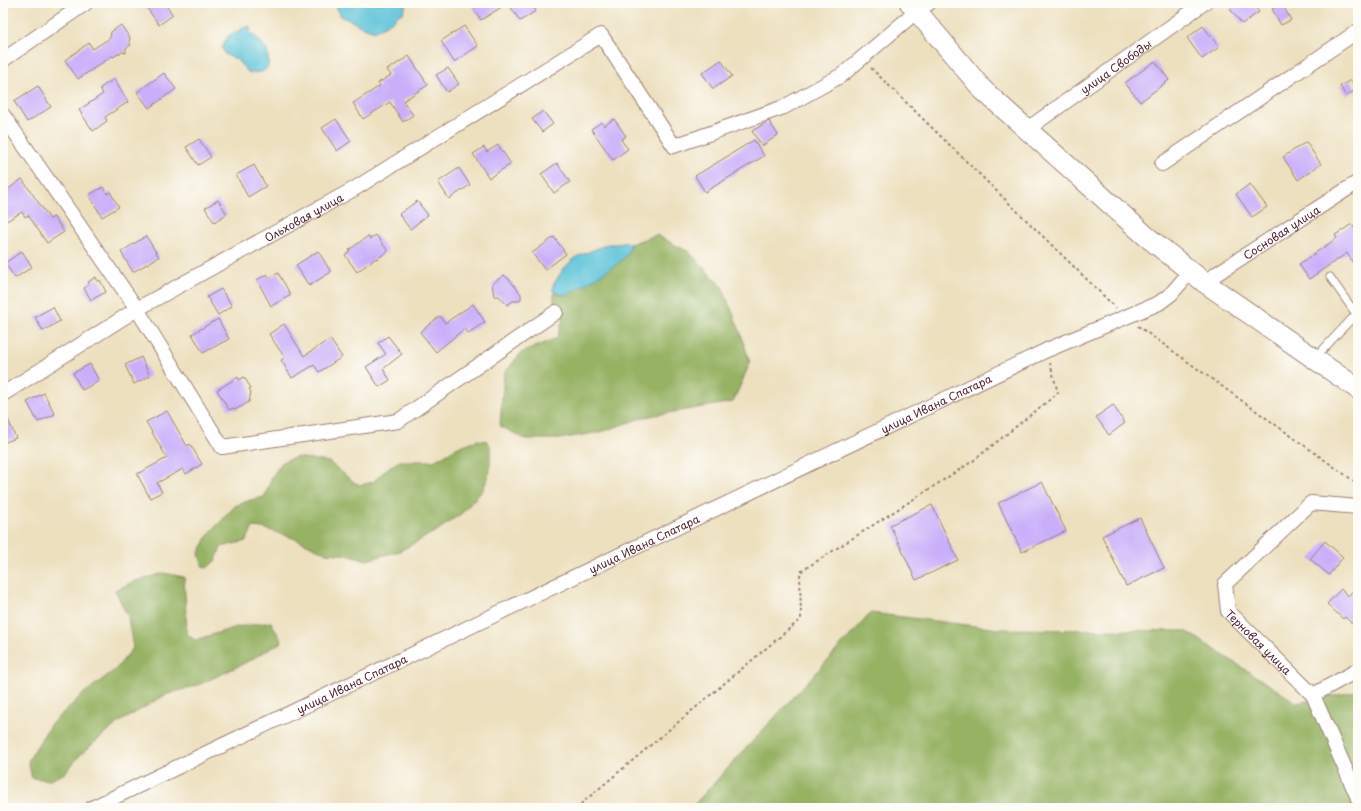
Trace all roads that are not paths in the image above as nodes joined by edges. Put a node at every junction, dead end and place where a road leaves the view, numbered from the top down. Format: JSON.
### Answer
{"nodes":[{"id":1,"x":86,"y":3,"type":"edge"},
{"id":2,"x":1204,"y":3,"type":"edge"},
{"id":3,"x":919,"y":6,"type":"edge"},
{"id":4,"x":1358,"y":31,"type":"edge"},
{"id":5,"x":3,"y":60,"type":"edge"},
{"id":6,"x":3,"y":115,"type":"edge"},
{"id":7,"x":1026,"y":130,"type":"junction"},
{"id":8,"x":1162,"y":164,"type":"dead end"},
{"id":9,"x":1358,"y":182,"type":"edge"},
{"id":10,"x":1197,"y":277,"type":"junction"},
{"id":11,"x":1330,"y":277,"type":"dead end"},
{"id":12,"x":137,"y":309,"type":"junction"},
{"id":13,"x":556,"y":312,"type":"dead end"},
{"id":14,"x":1314,"y":359,"type":"junction"},
{"id":15,"x":1358,"y":389,"type":"edge"},
{"id":16,"x":3,"y":394,"type":"edge"},
{"id":17,"x":1358,"y":507,"type":"edge"},
{"id":18,"x":1358,"y":670,"type":"edge"},
{"id":19,"x":1312,"y":695,"type":"junction"},
{"id":20,"x":1358,"y":798,"type":"edge"},
{"id":21,"x":92,"y":808,"type":"edge"}],
"edges":[{"from":1,"to":5,"type":"street"},
{"from":2,"to":7,"type":"street","name":"улица Свободы"},
{"from":3,"to":7,"type":"main road"},
{"from":3,"to":12,"type":"street","name":"Ольховая улица"},
{"from":4,"to":8,"type":"street"},
{"from":6,"to":12,"type":"street"},
{"from":7,"to":10,"type":"main road"},
{"from":9,"to":10,"type":"street","name":"Сосновая улица"},
{"from":10,"to":14,"type":"main road"},
{"from":10,"to":21,"type":"street","name":"улица Ивана Спатара"},
{"from":11,"to":14,"type":"lane"},
{"from":12,"to":13,"type":"street"},
{"from":12,"to":16,"type":"street","name":"Ольховая улица"},
{"from":14,"to":15,"type":"main road"},
{"from":17,"to":19,"type":"street","name":"Терновая улица"},
{"from":18,"to":19,"type":"street"},
{"from":19,"to":20,"type":"street","name":"Терновая улица"}]}
